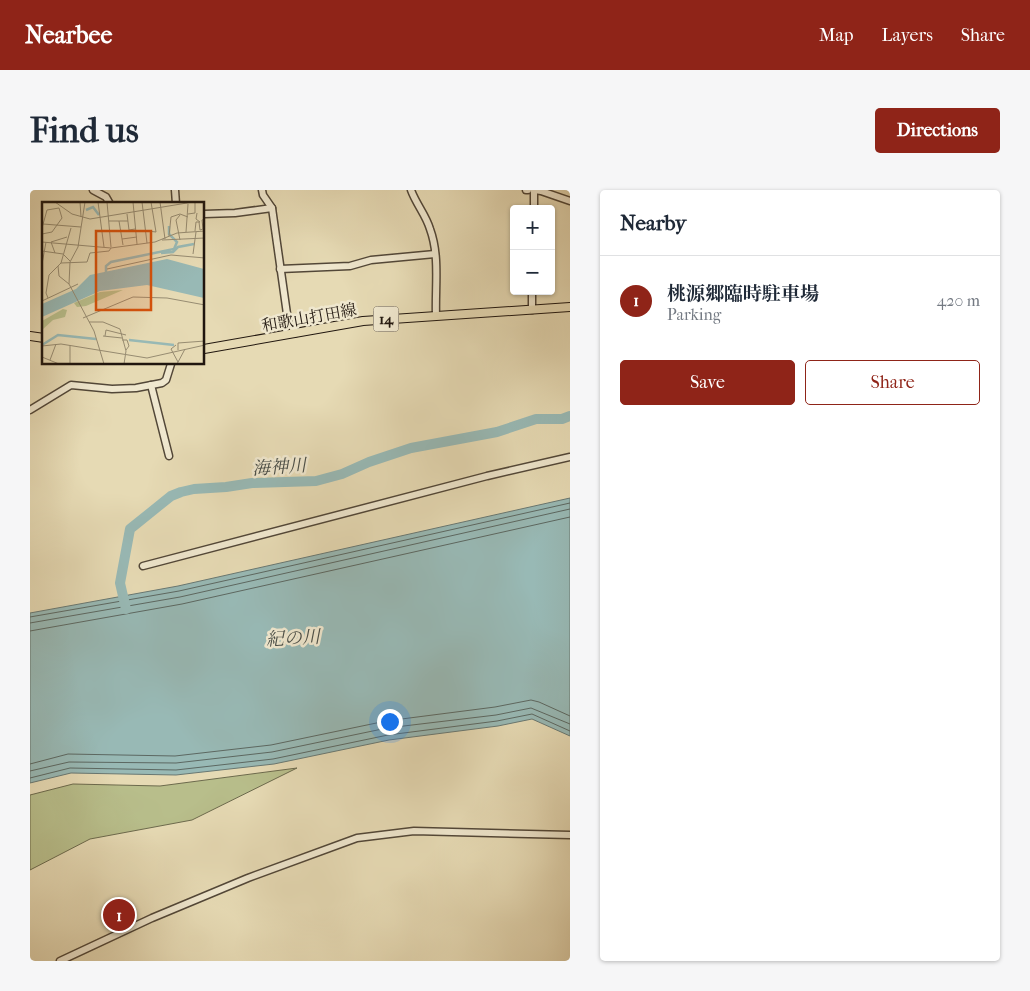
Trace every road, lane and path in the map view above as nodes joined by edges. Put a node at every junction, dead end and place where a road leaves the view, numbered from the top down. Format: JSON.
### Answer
{"nodes":[{"id":1,"x":94,"y":190,"type":"edge"},
{"id":2,"x":262,"y":190,"type":"edge"},
{"id":3,"x":411,"y":190,"type":"edge"},
{"id":4,"x":527,"y":190,"type":"edge"},
{"id":5,"x":534,"y":190,"type":"edge"},
{"id":6,"x":570,"y":201,"type":"edge"},
{"id":7,"x":109,"y":202,"type":"edge"},
{"id":8,"x":534,"y":205,"type":"edge"},
{"id":9,"x":272,"y":208,"type":"junction"},
{"id":10,"x":205,"y":214,"type":"edge"},
{"id":11,"x":434,"y":254,"type":"junction"},
{"id":12,"x":280,"y":268,"type":"junction"},
{"id":13,"x":532,"y":295,"type":"edge"},
{"id":14,"x":570,"y":307,"type":"edge"},
{"id":15,"x":532,"y":310,"type":"junction"},
{"id":16,"x":436,"y":315,"type":"junction"},
{"id":17,"x":296,"y":333,"type":"junction"},
{"id":18,"x":205,"y":349,"type":"edge"},
{"id":19,"x":171,"y":365,"type":"edge"},
{"id":20,"x":151,"y":385,"type":"junction"},
{"id":21,"x":30,"y":410,"type":"edge"},
{"id":22,"x":169,"y":456,"type":"dead end"},
{"id":23,"x":570,"y":456,"type":"edge"},
{"id":24,"x":143,"y":566,"type":"dead end"},
{"id":25,"x":570,"y":835,"type":"edge"},
{"id":26,"x":60,"y":961,"type":"edge"}],
"edges":[{"from":1,"to":7,"type":"street"},
{"from":2,"to":9,"type":"street"},
{"from":3,"to":11,"type":"street"},
{"from":4,"to":5,"type":"street"},
{"from":5,"to":6,"type":"street"},
{"from":5,"to":8,"type":"street"},
{"from":9,"to":10,"type":"street"},
{"from":9,"to":12,"type":"street"},
{"from":11,"to":12,"type":"street"},
{"from":11,"to":16,"type":"street"},
{"from":12,"to":17,"type":"street"},
{"from":13,"to":15,"type":"street"},
{"from":14,"to":15,"type":"main road","name":"和歌山打田線","number":"14"},
{"from":15,"to":16,"type":"main road","name":"和歌山打田線","number":"14"},
{"from":16,"to":17,"type":"main road","name":"和歌山打田線","number":"14"},
{"from":17,"to":18,"type":"main road","name":"和歌山打田線","number":"14"},
{"from":19,"to":20,"type":"street"},
{"from":20,"to":21,"type":"street"},
{"from":20,"to":22,"type":"street"},
{"from":23,"to":24,"type":"street"},
{"from":25,"to":26,"type":"street"}]}
